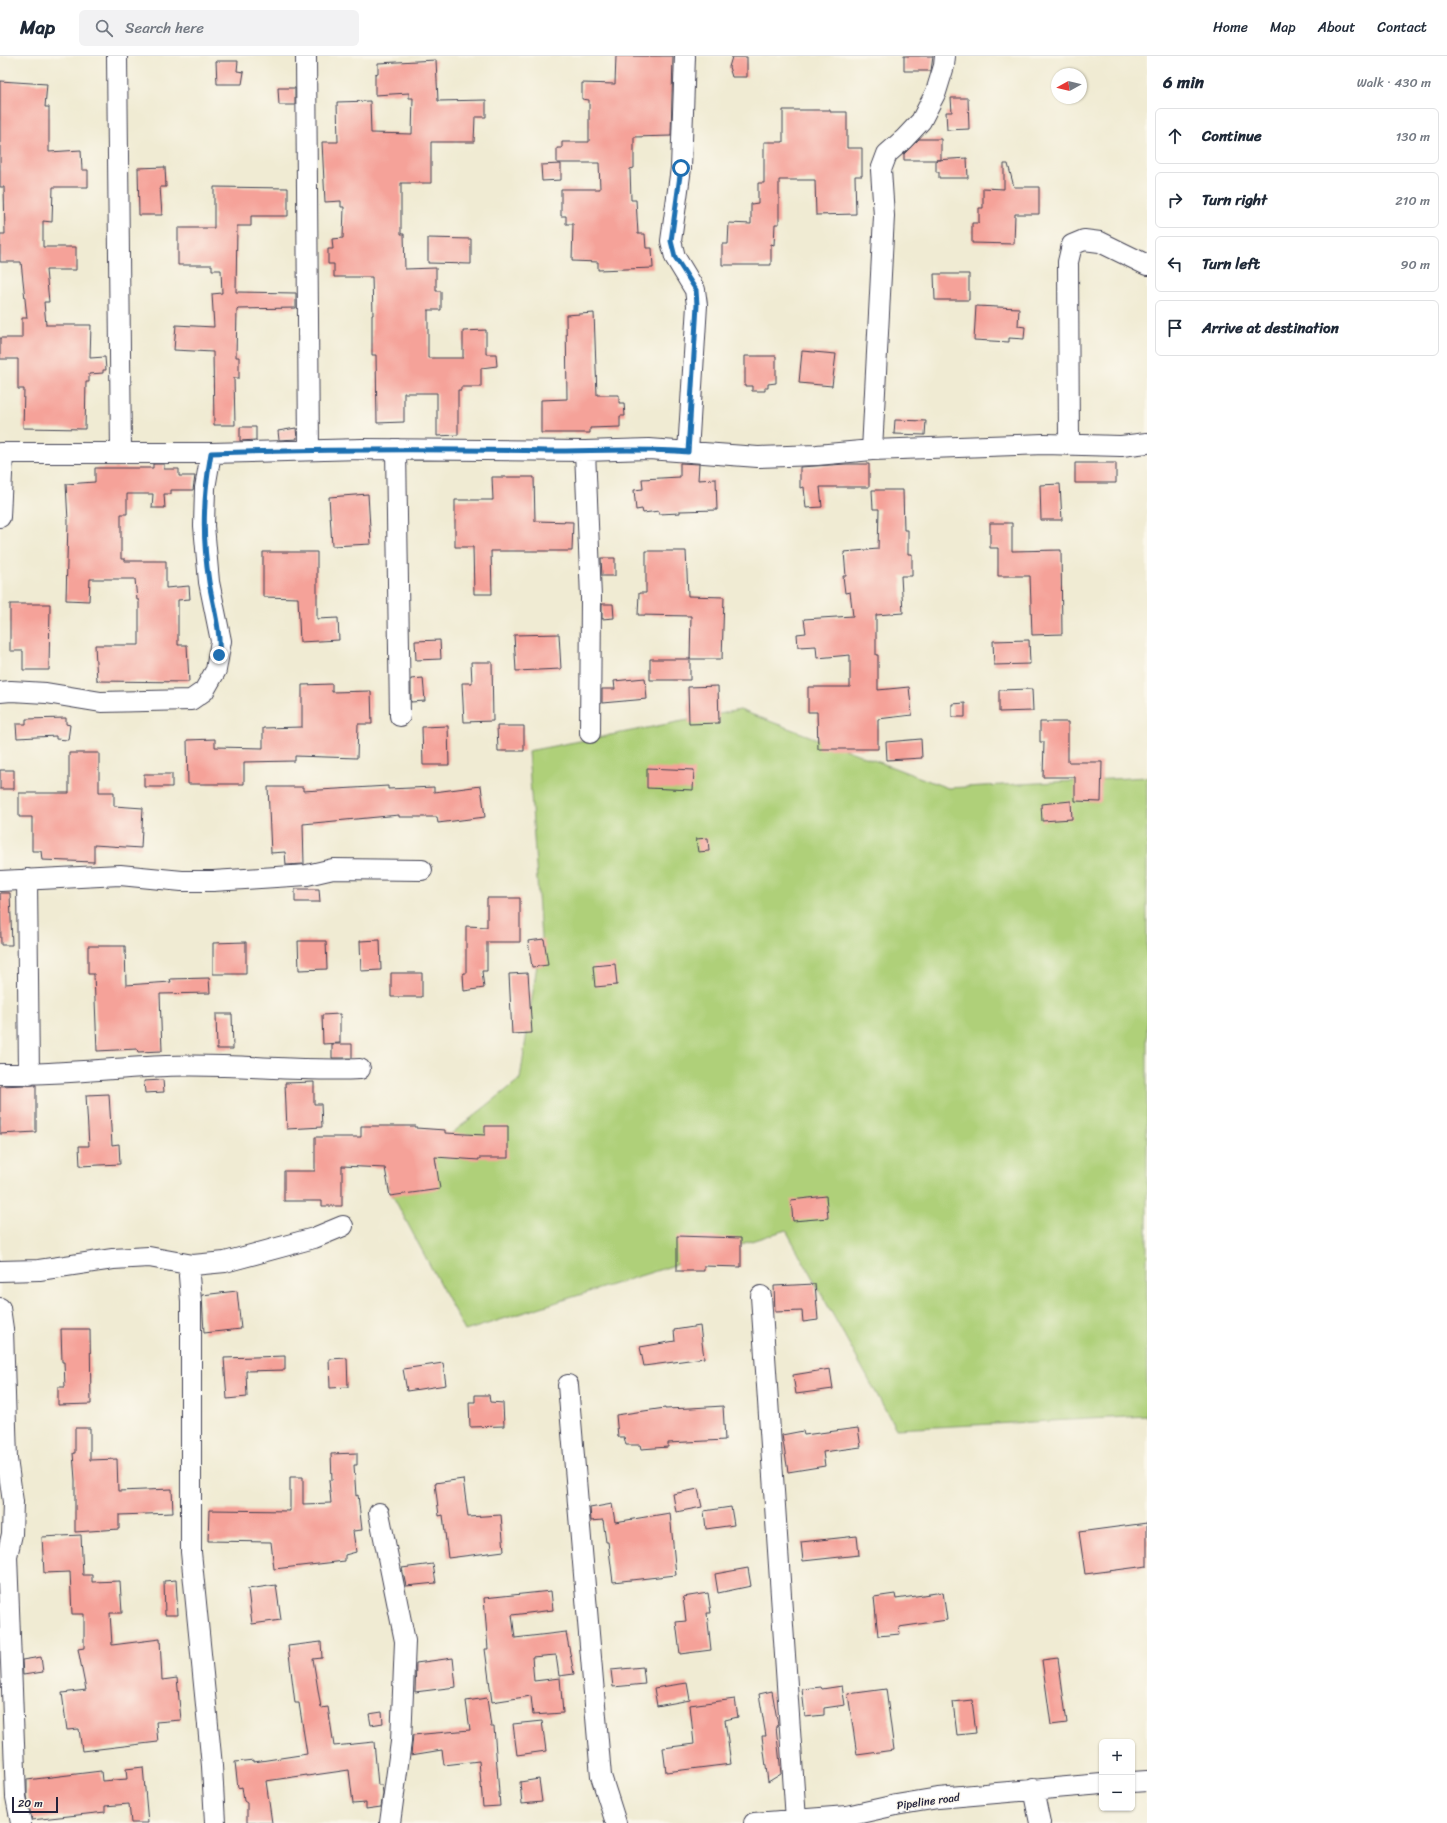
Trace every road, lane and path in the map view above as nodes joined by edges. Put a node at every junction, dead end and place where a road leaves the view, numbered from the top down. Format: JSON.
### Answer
{"nodes":[{"id":1,"x":117,"y":56,"type":"edge"},
{"id":2,"x":306,"y":56,"type":"edge"},
{"id":3,"x":685,"y":56,"type":"edge"},
{"id":4,"x":945,"y":56,"type":"edge"},
{"id":5,"x":1147,"y":265,"type":"edge"},
{"id":6,"x":1147,"y":443,"type":"edge"},
{"id":7,"x":1069,"y":445,"type":"junction"},
{"id":8,"x":396,"y":449,"type":"junction"},
{"id":9,"x":309,"y":450,"type":"junction"},
{"id":10,"x":872,"y":450,"type":"junction"},
{"id":11,"x":585,"y":451,"type":"junction"},
{"id":12,"x":121,"y":452,"type":"junction"},
{"id":13,"x":688,"y":452,"type":"junction"},
{"id":14,"x":2,"y":453,"type":"edge"},
{"id":15,"x":211,"y":453,"type":"junction"},
{"id":16,"x":0,"y":517,"type":"edge"},
{"id":17,"x":0,"y":692,"type":"edge"},
{"id":18,"x":400,"y":716,"type":"dead end"},
{"id":19,"x":590,"y":733,"type":"dead end"},
{"id":20,"x":422,"y":870,"type":"dead end"},
{"id":21,"x":27,"y":879,"type":"junction"},
{"id":22,"x":0,"y":881,"type":"edge"},
{"id":23,"x":360,"y":1068,"type":"dead end"},
{"id":24,"x":0,"y":1074,"type":"edge"},
{"id":25,"x":29,"y":1075,"type":"junction"},
{"id":26,"x":343,"y":1226,"type":"dead end"},
{"id":27,"x":193,"y":1265,"type":"junction"},
{"id":28,"x":0,"y":1271,"type":"edge"},
{"id":29,"x":761,"y":1296,"type":"dead end"},
{"id":30,"x":0,"y":1308,"type":"edge"},
{"id":31,"x":568,"y":1385,"type":"dead end"},
{"id":32,"x":378,"y":1513,"type":"dead end"},
{"id":33,"x":1147,"y":1781,"type":"edge"},
{"id":34,"x":1135,"y":1782,"type":"edge"},
{"id":35,"x":1099,"y":1784,"type":"edge"},
{"id":36,"x":1032,"y":1789,"type":"junction"},
{"id":37,"x":796,"y":1820,"type":"junction"},
{"id":38,"x":847,"y":1820,"type":"edge"},
{"id":39,"x":21,"y":1823,"type":"edge"},
{"id":40,"x":215,"y":1823,"type":"edge"},
{"id":41,"x":390,"y":1823,"type":"edge"},
{"id":42,"x":616,"y":1823,"type":"edge"},
{"id":43,"x":754,"y":1823,"type":"edge"},
{"id":44,"x":1040,"y":1823,"type":"edge"}],
"edges":[{"from":1,"to":12,"type":"street"},
{"from":2,"to":9,"type":"street"},
{"from":3,"to":13,"type":"street"},
{"from":4,"to":10,"type":"street"},
{"from":5,"to":7,"type":"street"},
{"from":6,"to":7,"type":"street"},
{"from":7,"to":10,"type":"street"},
{"from":8,"to":9,"type":"street"},
{"from":8,"to":11,"type":"street"},
{"from":8,"to":18,"type":"street"},
{"from":9,"to":15,"type":"street"},
{"from":10,"to":13,"type":"street"},
{"from":11,"to":13,"type":"street"},
{"from":11,"to":19,"type":"street"},
{"from":12,"to":14,"type":"street"},
{"from":12,"to":15,"type":"street"},
{"from":14,"to":16,"type":"street"},
{"from":15,"to":17,"type":"street"},
{"from":20,"to":21,"type":"street"},
{"from":21,"to":22,"type":"street"},
{"from":21,"to":25,"type":"street"},
{"from":23,"to":25,"type":"street"},
{"from":24,"to":25,"type":"street"},
{"from":26,"to":27,"type":"street"},
{"from":27,"to":28,"type":"street"},
{"from":27,"to":40,"type":"street"},
{"from":29,"to":37,"type":"street"},
{"from":30,"to":39,"type":"street"},
{"from":31,"to":42,"type":"street"},
{"from":32,"to":41,"type":"street"},
{"from":33,"to":34,"type":"street"},
{"from":35,"to":36,"type":"street","name":"Pipeline road"},
{"from":36,"to":38,"type":"street","name":"Pipeline road"},
{"from":36,"to":44,"type":"street"},
{"from":37,"to":38,"type":"street","name":"Pipeline road"},
{"from":37,"to":43,"type":"street","name":"Pipeline road"}]}
